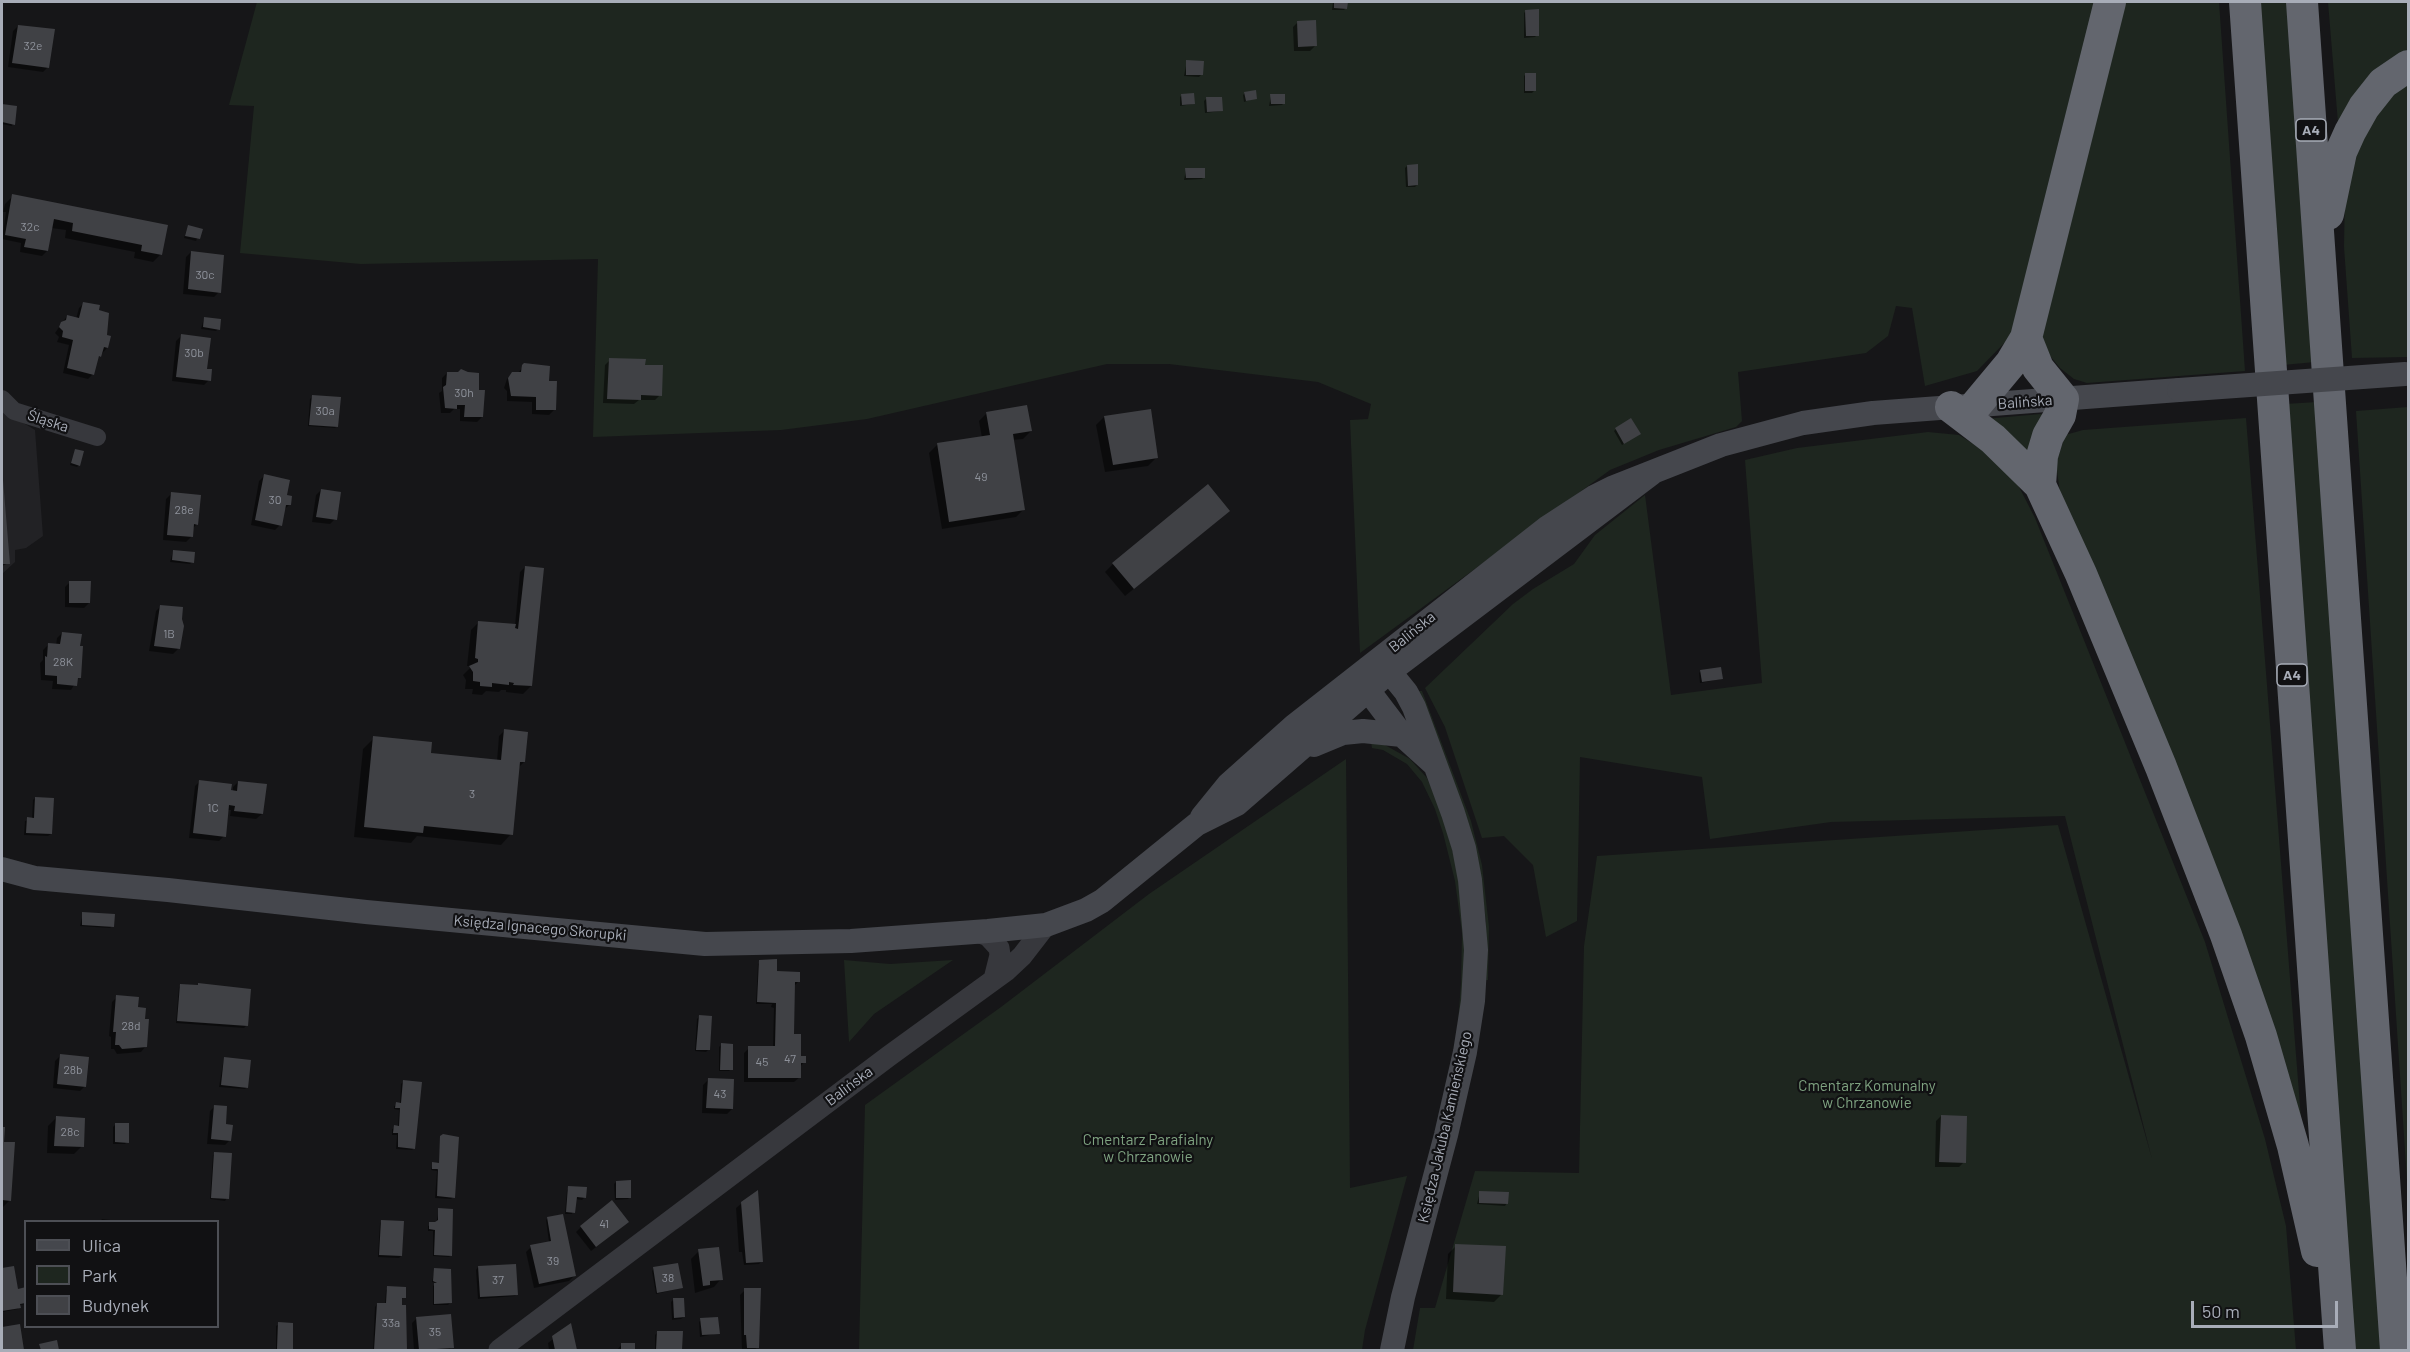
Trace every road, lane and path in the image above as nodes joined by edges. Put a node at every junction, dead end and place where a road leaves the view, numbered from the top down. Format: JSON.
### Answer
{"nodes":[{"id":1,"x":2110,"y":2,"type":"edge"},
{"id":2,"x":2245,"y":2,"type":"edge"},
{"id":3,"x":2302,"y":2,"type":"edge"},
{"id":4,"x":2409,"y":66,"type":"edge"},
{"id":5,"x":2320,"y":260,"type":"junction"},
{"id":6,"x":2026,"y":338,"type":"junction"},
{"id":7,"x":2407,"y":374,"type":"edge"},
{"id":8,"x":2,"y":399,"type":"edge"},
{"id":9,"x":2063,"y":399,"type":"junction"},
{"id":10,"x":1964,"y":406,"type":"junction"},
{"id":11,"x":97,"y":437,"type":"dead end"},
{"id":12,"x":2040,"y":485,"type":"junction"},
{"id":13,"x":1384,"y":665,"type":"junction"},
{"id":14,"x":1362,"y":683,"type":"junction"},
{"id":15,"x":1402,"y":735,"type":"junction"},
{"id":16,"x":1296,"y":754,"type":"junction"},
{"id":17,"x":1433,"y":763,"type":"junction"},
{"id":18,"x":1197,"y":824,"type":"junction"},
{"id":19,"x":2,"y":869,"type":"edge"},
{"id":20,"x":35,"y":878,"type":"junction"},
{"id":21,"x":2,"y":883,"type":"edge"},
{"id":22,"x":1046,"y":925,"type":"junction"},
{"id":23,"x":977,"y":932,"type":"junction"},
{"id":24,"x":994,"y":979,"type":"junction"},
{"id":25,"x":499,"y":1350,"type":"edge"},
{"id":26,"x":1392,"y":1350,"type":"edge"},
{"id":27,"x":2339,"y":1350,"type":"edge"},
{"id":28,"x":2396,"y":1350,"type":"edge"}],
"edges":[{"from":1,"to":6,"type":"highway"},
{"from":2,"to":27,"type":"highway","number":"A4"},
{"from":3,"to":5,"type":"highway","number":"A4"},
{"from":4,"to":5,"type":"highway"},
{"from":5,"to":28,"type":"highway","number":"A4"},
{"from":6,"to":9,"type":"highway"},
{"from":6,"to":10,"type":"highway"},
{"from":7,"to":9,"type":"main road","name":"Balińska","bridge":true},
{"from":8,"to":11,"type":"street","name":"Śląska"},
{"from":9,"to":10,"type":"main road","name":"Balińska"},
{"from":9,"to":12,"type":"highway"},
{"from":10,"to":12,"type":"highway"},
{"from":10,"to":13,"type":"main road","name":"Balińska"},
{"from":12,"to":27,"type":"highway"},
{"from":13,"to":14,"type":"main road","name":"Balińska"},
{"from":13,"to":17,"type":"main road","name":"Księdza Jakuba Kamieńskiego"},
{"from":14,"to":15,"type":"main road","name":"Księdza Jakuba Kamieńskiego"},
{"from":14,"to":16,"type":"main road","name":"Balińska"},
{"from":14,"to":18,"type":"main road","name":"Balińska"},
{"from":15,"to":16,"type":"main road"},
{"from":15,"to":17,"type":"main road","name":"Księdza Jakuba Kamieńskiego"},
{"from":16,"to":18,"type":"main road","name":"Balińska"},
{"from":17,"to":26,"type":"main road","name":"Księdza Jakuba Kamieńskiego"},
{"from":18,"to":22,"type":"main road","name":"Balińska"},
{"from":19,"to":20,"type":"main road","name":"Księdza Ignacego Skorupki"},
{"from":20,"to":21,"type":"main road","name":"Księdza Ignacego Skorupki"},
{"from":20,"to":23,"type":"main road","name":"Księdza Ignacego Skorupki"},
{"from":22,"to":23,"type":"main road","name":"Księdza Ignacego Skorupki"},
{"from":22,"to":24,"type":"street","name":"Balińska"},
{"from":23,"to":24,"type":"street"},
{"from":24,"to":25,"type":"street","name":"Balińska"}]}
